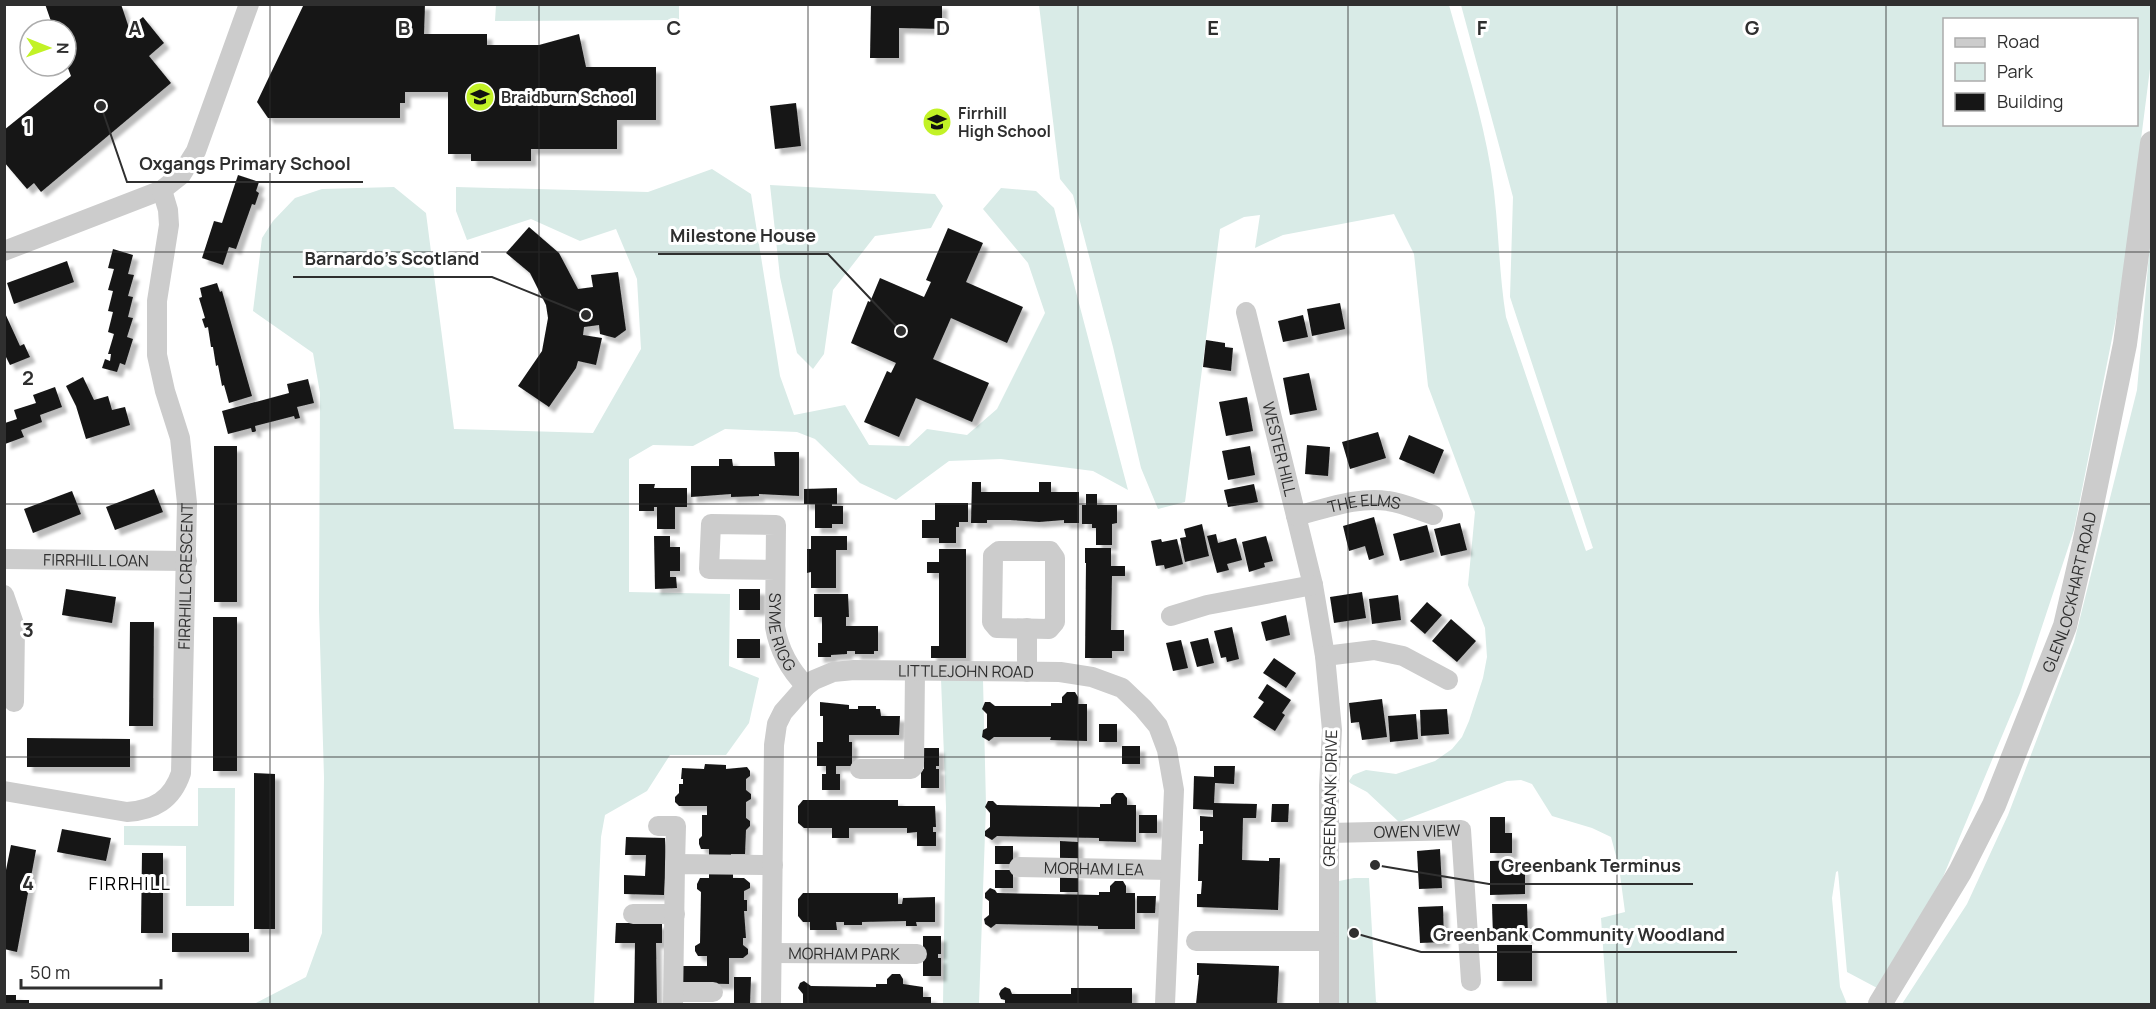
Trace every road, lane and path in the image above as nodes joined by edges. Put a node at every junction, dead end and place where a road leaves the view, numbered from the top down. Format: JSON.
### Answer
{"nodes":[{"id":1,"x":249,"y":4,"type":"edge"},
{"id":2,"x":2151,"y":142,"type":"edge"},
{"id":3,"x":162,"y":190,"type":"junction"},
{"id":4,"x":4,"y":251,"type":"edge"},
{"id":5,"x":1246,"y":312,"type":"dead end"},
{"id":6,"x":1433,"y":515,"type":"dead end"},
{"id":7,"x":1296,"y":516,"type":"junction"},
{"id":8,"x":4,"y":559,"type":"edge"},
{"id":9,"x":187,"y":561,"type":"junction"},
{"id":10,"x":775,"y":570,"type":"dead end"},
{"id":11,"x":1313,"y":585,"type":"junction"},
{"id":12,"x":4,"y":595,"type":"edge"},
{"id":13,"x":1171,"y":616,"type":"dead end"},
{"id":14,"x":1027,"y":628,"type":"junction"},
{"id":15,"x":1324,"y":656,"type":"junction"},
{"id":16,"x":915,"y":671,"type":"junction"},
{"id":17,"x":1026,"y":672,"type":"junction"},
{"id":18,"x":1448,"y":680,"type":"dead end"},
{"id":19,"x":806,"y":686,"type":"junction"},
{"id":20,"x":14,"y":702,"type":"dead end"},
{"id":21,"x":860,"y":769,"type":"dead end"},
{"id":22,"x":4,"y":791,"type":"edge"},
{"id":23,"x":658,"y":826,"type":"dead end"},
{"id":24,"x":1329,"y":833,"type":"junction"},
{"id":25,"x":675,"y":864,"type":"junction"},
{"id":26,"x":773,"y":865,"type":"junction"},
{"id":27,"x":1019,"y":867,"type":"dead end"},
{"id":28,"x":1170,"y":870,"type":"junction"},
{"id":29,"x":633,"y":914,"type":"dead end"},
{"id":30,"x":675,"y":914,"type":"junction"},
{"id":31,"x":1196,"y":941,"type":"dead end"},
{"id":32,"x":1328,"y":941,"type":"junction"},
{"id":33,"x":772,"y":953,"type":"junction"},
{"id":34,"x":917,"y":954,"type":"dead end"},
{"id":35,"x":1471,"y":981,"type":"dead end"},
{"id":36,"x":713,"y":992,"type":"dead end"},
{"id":37,"x":673,"y":998,"type":"edge"},
{"id":38,"x":771,"y":1005,"type":"edge"},
{"id":39,"x":1165,"y":1005,"type":"edge"},
{"id":40,"x":1329,"y":1005,"type":"edge"},
{"id":41,"x":1880,"y":1005,"type":"edge"}],
"edges":[{"from":1,"to":3,"type":"street"},
{"from":2,"to":41,"type":"street","name":"GLENLOCKHART ROAD"},
{"from":3,"to":4,"type":"street"},
{"from":3,"to":9,"type":"street","name":"FIRRHILL CRESCENT"},
{"from":5,"to":7,"type":"street","name":"WESTER HILL"},
{"from":6,"to":7,"type":"street","name":"THE ELMS"},
{"from":7,"to":11,"type":"street","name":"WESTER HILL"},
{"from":8,"to":9,"type":"street","name":"FIRRHILL LOAN"},
{"from":9,"to":22,"type":"street","name":"FIRRHILL CRESCENT"},
{"from":10,"to":19,"type":"street","name":"SYME RIGG"},
{"from":11,"to":13,"type":"street"},
{"from":11,"to":15,"type":"street","name":"WESTER HILL"},
{"from":12,"to":20,"type":"street"},
{"from":14,"to":14,"type":"street"},
{"from":14,"to":17,"type":"street"},
{"from":15,"to":18,"type":"street"},
{"from":15,"to":24,"type":"street","name":"GREENBANK DRIVE"},
{"from":16,"to":17,"type":"street","name":"LITTLEJOHN ROAD"},
{"from":16,"to":19,"type":"street","name":"LITTLEJOHN ROAD"},
{"from":16,"to":21,"type":"street"},
{"from":17,"to":28,"type":"street","name":"LITTLEJOHN ROAD"},
{"from":19,"to":26,"type":"street","name":"LITTLEJOHN ROAD"},
{"from":23,"to":25,"type":"street"},
{"from":24,"to":32,"type":"street","name":"GREENBANK DRIVE"},
{"from":24,"to":35,"type":"street","name":"OWEN VIEW"},
{"from":25,"to":26,"type":"street"},
{"from":25,"to":30,"type":"street"},
{"from":26,"to":33,"type":"street","name":"LITTLEJOHN ROAD"},
{"from":27,"to":28,"type":"street","name":"MORHAM LEA"},
{"from":28,"to":39,"type":"street","name":"LITTLEJOHN ROAD"},
{"from":29,"to":30,"type":"street"},
{"from":30,"to":37,"type":"street"},
{"from":31,"to":32,"type":"street"},
{"from":32,"to":40,"type":"street","name":"GREENBANK DRIVE"},
{"from":33,"to":34,"type":"street","name":"MORHAM PARK"},
{"from":33,"to":38,"type":"street","name":"LITTLEJOHN ROAD"},
{"from":36,"to":37,"type":"street"}]}
